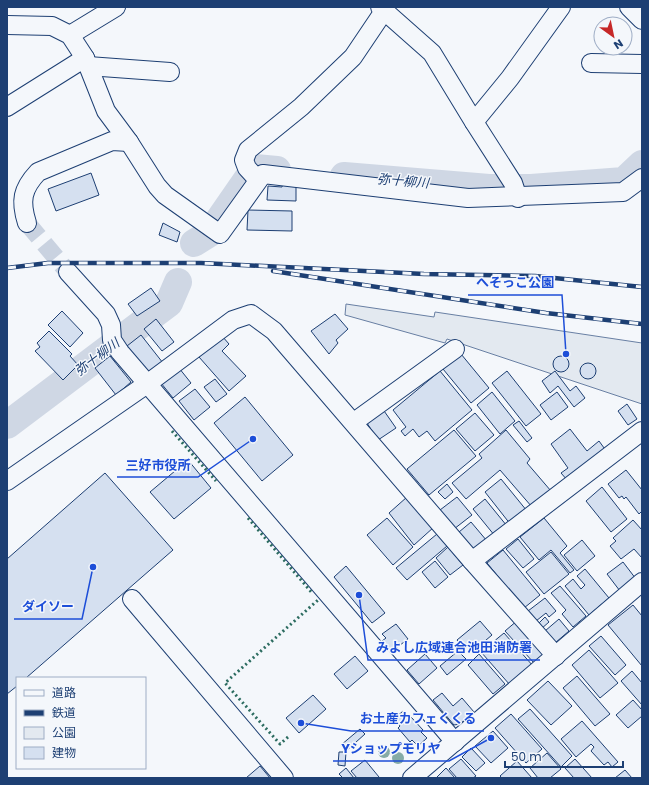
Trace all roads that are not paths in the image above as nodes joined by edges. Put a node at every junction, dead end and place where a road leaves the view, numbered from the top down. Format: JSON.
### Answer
{"nodes":[{"id":1,"x":116,"y":7,"type":"edge"},
{"id":2,"x":561,"y":7,"type":"edge"},
{"id":3,"x":629,"y":7,"type":"edge"},
{"id":4,"x":382,"y":9,"type":"edge"},
{"id":5,"x":642,"y":20,"type":"edge"},
{"id":6,"x":7,"y":25,"type":"edge"},
{"id":7,"x":70,"y":35,"type":"junction"},
{"id":8,"x":87,"y":62,"type":"junction"},
{"id":9,"x":591,"y":63,"type":"dead end"},
{"id":10,"x":642,"y":64,"type":"edge"},
{"id":11,"x":170,"y":72,"type":"dead end"},
{"id":12,"x":7,"y":107,"type":"edge"},
{"id":13,"x":474,"y":122,"type":"junction"},
{"id":14,"x":129,"y":142,"type":"junction"},
{"id":15,"x":253,"y":175,"type":"junction"},
{"id":16,"x":642,"y":178,"type":"edge"},
{"id":17,"x":516,"y":191,"type":"junction"},
{"id":18,"x":27,"y":223,"type":"tunnel mouth"},
{"id":19,"x":68,"y":272,"type":"tunnel mouth"},
{"id":20,"x":455,"y":349,"type":"dead end"},
{"id":21,"x":147,"y":384,"type":"junction"},
{"id":22,"x":354,"y":422,"type":"junction"},
{"id":23,"x":642,"y":431,"type":"edge"},
{"id":24,"x":7,"y":481,"type":"edge"},
{"id":25,"x":472,"y":561,"type":"junction"},
{"id":26,"x":642,"y":582,"type":"edge"},
{"id":27,"x":132,"y":599,"type":"dead end"},
{"id":28,"x":556,"y":656,"type":"junction"},
{"id":29,"x":455,"y":742,"type":"junction"},
{"id":30,"x":284,"y":778,"type":"edge"},
{"id":31,"x":412,"y":778,"type":"edge"}],
"edges":[{"from":1,"to":7,"type":"street"},
{"from":2,"to":13,"type":"street"},
{"from":3,"to":5,"type":"street"},
{"from":4,"to":13,"type":"street"},
{"from":4,"to":15,"type":"street"},
{"from":6,"to":7,"type":"street"},
{"from":7,"to":8,"type":"street"},
{"from":8,"to":11,"type":"street"},
{"from":8,"to":12,"type":"street"},
{"from":8,"to":14,"type":"street"},
{"from":9,"to":10,"type":"street"},
{"from":13,"to":17,"type":"street"},
{"from":14,"to":15,"type":"street"},
{"from":14,"to":18,"type":"street"},
{"from":15,"to":17,"type":"street"},
{"from":16,"to":17,"type":"street"},
{"from":19,"to":21,"type":"street"},
{"from":20,"to":22,"type":"street"},
{"from":21,"to":22,"type":"street"},
{"from":21,"to":24,"type":"street"},
{"from":21,"to":29,"type":"street"},
{"from":22,"to":25,"type":"street"},
{"from":23,"to":25,"type":"street"},
{"from":25,"to":28,"type":"street"},
{"from":26,"to":28,"type":"street"},
{"from":27,"to":30,"type":"street"},
{"from":28,"to":29,"type":"street"},
{"from":29,"to":31,"type":"street"}]}
